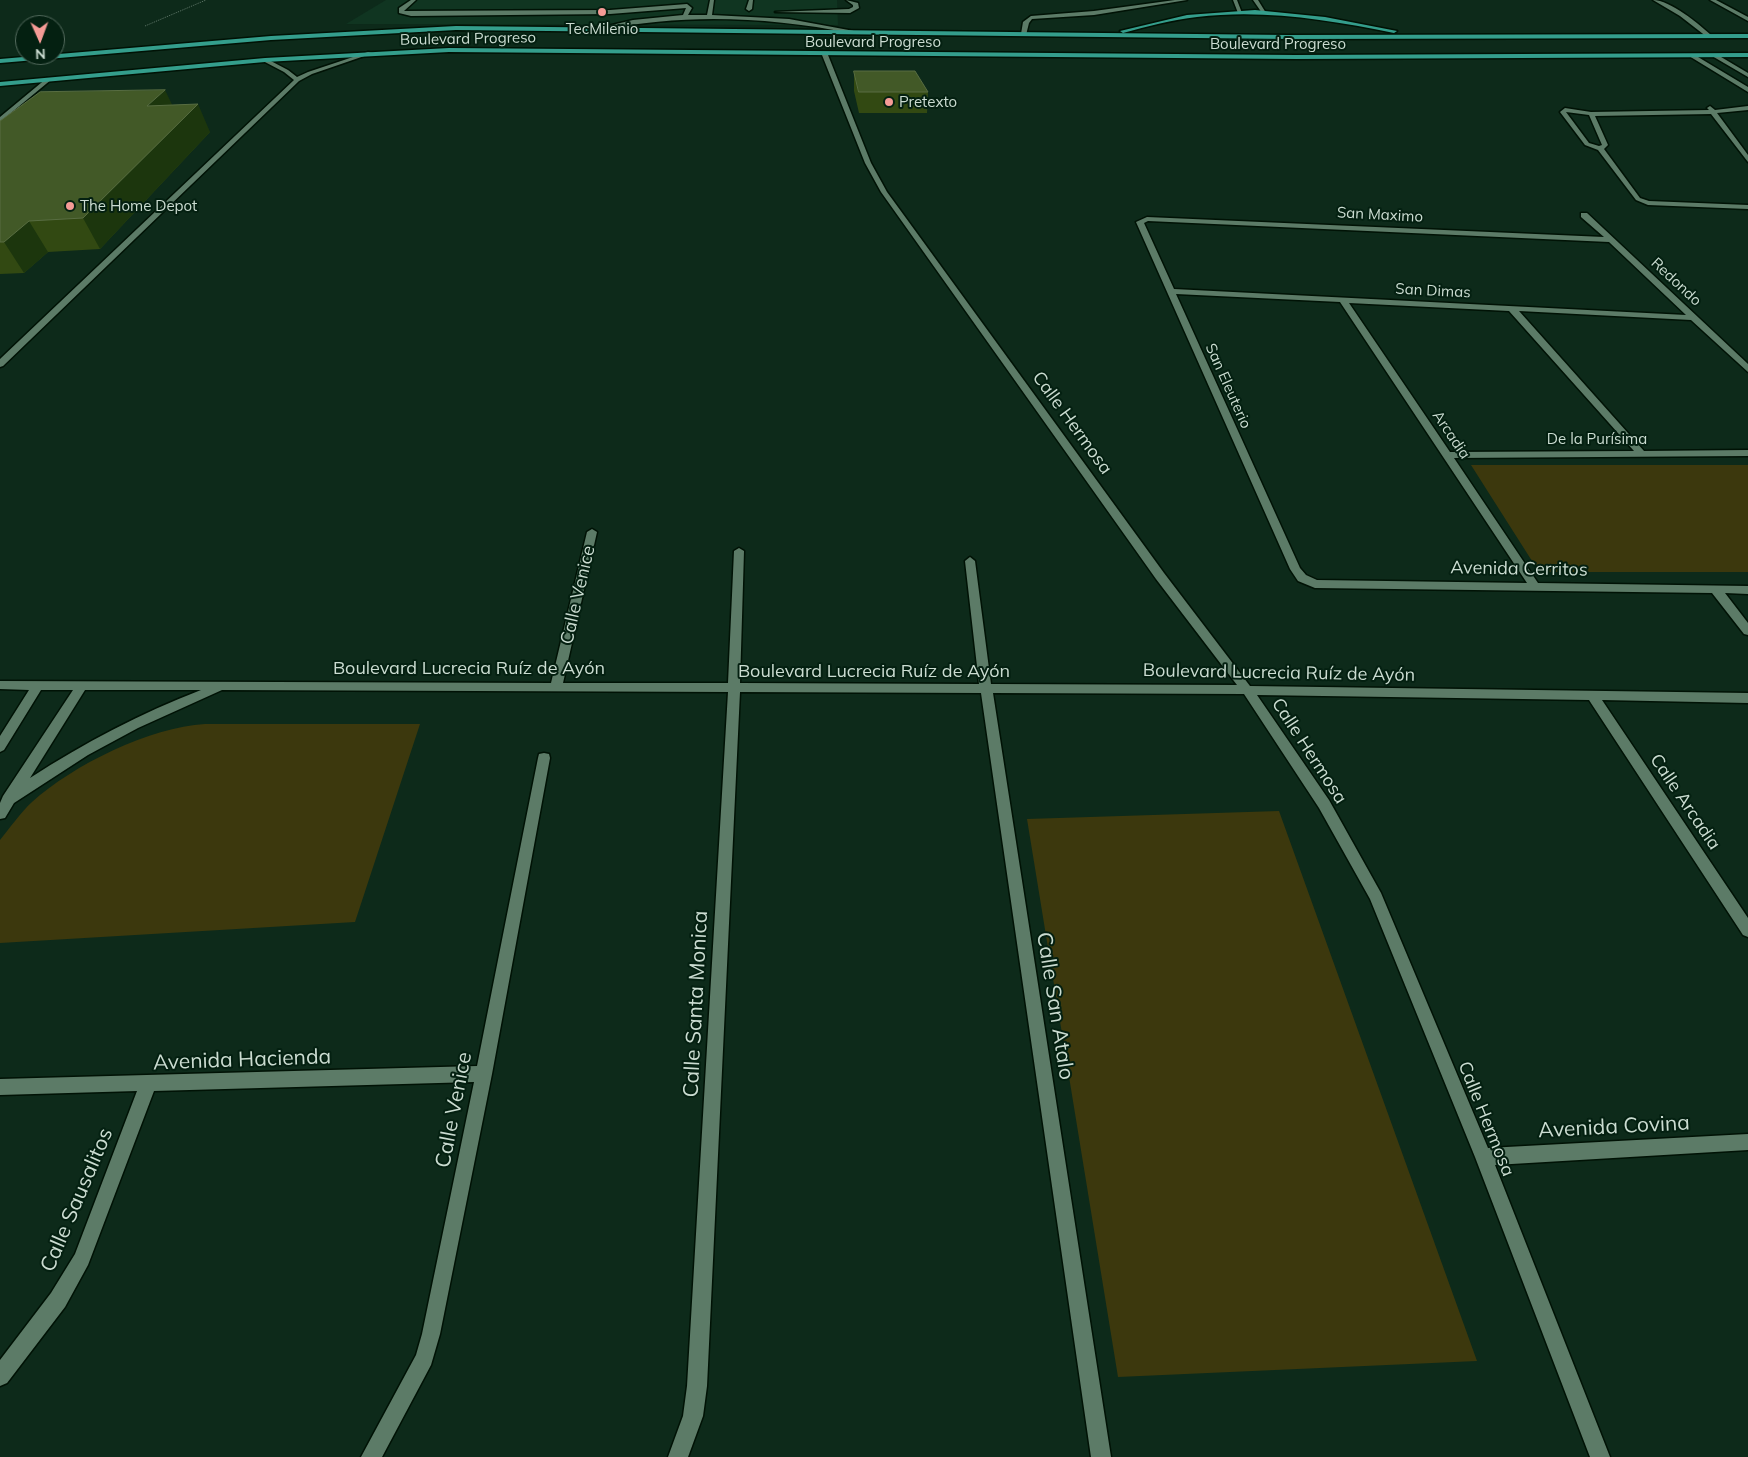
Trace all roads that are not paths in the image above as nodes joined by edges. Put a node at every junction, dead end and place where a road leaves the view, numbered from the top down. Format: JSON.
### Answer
{"nodes":[{"id":1,"x":414,"y":0,"type":"edge"},
{"id":2,"x":712,"y":0,"type":"edge"},
{"id":3,"x":751,"y":0,"type":"edge"},
{"id":4,"x":848,"y":0,"type":"edge"},
{"id":5,"x":1185,"y":0,"type":"edge"},
{"id":6,"x":1235,"y":0,"type":"edge"},
{"id":7,"x":1255,"y":0,"type":"edge"},
{"id":8,"x":1655,"y":0,"type":"edge"},
{"id":9,"x":1712,"y":0,"type":"edge"},
{"id":10,"x":711,"y":9,"type":"junction"},
{"id":11,"x":718,"y":9,"type":"dead end"},
{"id":12,"x":741,"y":9,"type":"dead end"},
{"id":13,"x":749,"y":9,"type":"junction"},
{"id":14,"x":757,"y":10,"type":"dead end"},
{"id":15,"x":774,"y":11,"type":"dead end"},
{"id":16,"x":1240,"y":12,"type":"junction"},
{"id":17,"x":1264,"y":12,"type":"junction"},
{"id":18,"x":685,"y":17,"type":"junction"},
{"id":19,"x":709,"y":17,"type":"junction"},
{"id":20,"x":1748,"y":19,"type":"edge"},
{"id":21,"x":602,"y":28,"type":"junction"},
{"id":22,"x":851,"y":32,"type":"junction"},
{"id":23,"x":1024,"y":34,"type":"junction"},
{"id":24,"x":1104,"y":35,"type":"junction"},
{"id":25,"x":1164,"y":36,"type":"junction"},
{"id":26,"x":1424,"y":36,"type":"junction"},
{"id":27,"x":1709,"y":36,"type":"junction"},
{"id":28,"x":1748,"y":36,"type":"edge"},
{"id":29,"x":1288,"y":37,"type":"junction"},
{"id":30,"x":1185,"y":43,"type":"dead end"},
{"id":31,"x":1274,"y":44,"type":"dead end"},
{"id":32,"x":1180,"y":50,"type":"dead end"},
{"id":33,"x":1278,"y":52,"type":"dead end"},
{"id":34,"x":370,"y":54,"type":"junction"},
{"id":35,"x":825,"y":55,"type":"junction"},
{"id":36,"x":1691,"y":55,"type":"junction"},
{"id":37,"x":1714,"y":55,"type":"junction"},
{"id":38,"x":1748,"y":55,"type":"edge"},
{"id":39,"x":1162,"y":56,"type":"junction"},
{"id":40,"x":1296,"y":57,"type":"junction"},
{"id":41,"x":265,"y":60,"type":"junction"},
{"id":42,"x":0,"y":61,"type":"edge"},
{"id":43,"x":1748,"y":75,"type":"edge"},
{"id":44,"x":49,"y":79,"type":"junction"},
{"id":45,"x":297,"y":80,"type":"junction"},
{"id":46,"x":0,"y":84,"type":"edge"},
{"id":47,"x":1747,"y":89,"type":"edge"},
{"id":48,"x":1748,"y":108,"type":"edge"},
{"id":49,"x":1565,"y":110,"type":"junction"},
{"id":50,"x":1712,"y":110,"type":"junction"},
{"id":51,"x":1591,"y":114,"type":"junction"},
{"id":52,"x":0,"y":120,"type":"edge"},
{"id":53,"x":1600,"y":149,"type":"junction"},
{"id":54,"x":1748,"y":160,"type":"edge"},
{"id":55,"x":1748,"y":207,"type":"edge"},
{"id":56,"x":1584,"y":215,"type":"dead end"},
{"id":57,"x":1147,"y":219,"type":"joint"},
{"id":58,"x":1610,"y":240,"type":"junction"},
{"id":59,"x":1171,"y":291,"type":"junction"},
{"id":60,"x":1342,"y":300,"type":"junction"},
{"id":61,"x":1512,"y":308,"type":"junction"},
{"id":62,"x":1694,"y":318,"type":"junction"},
{"id":63,"x":0,"y":364,"type":"edge"},
{"id":64,"x":1748,"y":369,"type":"edge"},
{"id":65,"x":1748,"y":453,"type":"edge"},
{"id":66,"x":1642,"y":454,"type":"junction"},
{"id":67,"x":1447,"y":455,"type":"junction"},
{"id":68,"x":592,"y":532,"type":"dead end"},
{"id":69,"x":739,"y":551,"type":"dead end"},
{"id":70,"x":970,"y":560,"type":"dead end"},
{"id":71,"x":1295,"y":569,"type":"joint"},
{"id":72,"x":1535,"y":586,"type":"junction"},
{"id":73,"x":1715,"y":590,"type":"junction"},
{"id":74,"x":1748,"y":590,"type":"edge"},
{"id":75,"x":1748,"y":631,"type":"edge"},
{"id":76,"x":0,"y":685,"type":"edge"},
{"id":77,"x":82,"y":685,"type":"junction"},
{"id":78,"x":37,"y":686,"type":"junction"},
{"id":79,"x":225,"y":686,"type":"junction"},
{"id":80,"x":556,"y":687,"type":"junction"},
{"id":81,"x":986,"y":689,"type":"junction"},
{"id":82,"x":734,"y":690,"type":"junction"},
{"id":83,"x":1247,"y":690,"type":"junction"},
{"id":84,"x":1592,"y":695,"type":"junction"},
{"id":85,"x":1748,"y":698,"type":"edge"},
{"id":86,"x":0,"y":747,"type":"edge"},
{"id":87,"x":544,"y":758,"type":"dead end"},
{"id":88,"x":8,"y":800,"type":"junction"},
{"id":89,"x":0,"y":814,"type":"edge"},
{"id":90,"x":1748,"y":930,"type":"edge"},
{"id":91,"x":484,"y":1074,"type":"junction"},
{"id":92,"x":148,"y":1084,"type":"junction"},
{"id":93,"x":0,"y":1087,"type":"edge"},
{"id":94,"x":1748,"y":1142,"type":"edge"},
{"id":95,"x":1483,"y":1157,"type":"junction"},
{"id":96,"x":0,"y":1376,"type":"edge"},
{"id":97,"x":371,"y":1457,"type":"edge"},
{"id":98,"x":678,"y":1457,"type":"edge"},
{"id":99,"x":1101,"y":1457,"type":"edge"},
{"id":100,"x":1600,"y":1457,"type":"edge"}],
"edges":[{"from":1,"to":18,"type":"street"},
{"from":2,"to":10,"type":"street"},
{"from":3,"to":13,"type":"street"},
{"from":4,"to":15,"type":"street"},
{"from":5,"to":23,"type":"street"},
{"from":6,"to":16,"type":"street"},
{"from":7,"to":17,"type":"street"},
{"from":8,"to":27,"type":"street"},
{"from":9,"to":20,"type":"street"},
{"from":10,"to":11,"type":"street"},
{"from":10,"to":19,"type":"street"},
{"from":12,"to":13,"type":"street"},
{"from":13,"to":14,"type":"street"},
{"from":16,"to":17,"type":"main road"},
{"from":16,"to":24,"type":"main road"},
{"from":17,"to":26,"type":"main road"},
{"from":18,"to":19,"type":"street"},
{"from":18,"to":21,"type":"street"},
{"from":19,"to":22,"type":"street"},
{"from":21,"to":22,"type":"main road","name":"Boulevard Progreso"},
{"from":21,"to":42,"type":"main road","name":"Boulevard Progreso"},
{"from":22,"to":23,"type":"main road","name":"Boulevard Progreso"},
{"from":23,"to":24,"type":"main road","name":"Boulevard Progreso"},
{"from":24,"to":25,"type":"main road","name":"Boulevard Progreso"},
{"from":25,"to":29,"type":"main road","name":"Boulevard Progreso"},
{"from":25,"to":30,"type":"main road"},
{"from":26,"to":27,"type":"main road","name":"Boulevard Progreso"},
{"from":26,"to":29,"type":"main road","name":"Boulevard Progreso"},
{"from":27,"to":28,"type":"main road","name":"Boulevard Progreso"},
{"from":29,"to":31,"type":"main road"},
{"from":32,"to":39,"type":"main road"},
{"from":33,"to":40,"type":"main road"},
{"from":34,"to":35,"type":"main road","name":"Boulevard Progreso"},
{"from":34,"to":41,"type":"main road","name":"Boulevard Progreso"},
{"from":34,"to":45,"type":"street"},
{"from":35,"to":39,"type":"main road","name":"Boulevard Progreso"},
{"from":35,"to":83,"type":"street","name":"Calle Hermosa"},
{"from":36,"to":37,"type":"main road","name":"Boulevard Progreso"},
{"from":36,"to":40,"type":"main road","name":"Boulevard Progreso"},
{"from":36,"to":47,"type":"street"},
{"from":37,"to":38,"type":"main road","name":"Boulevard Progreso"},
{"from":37,"to":43,"type":"street"},
{"from":39,"to":40,"type":"main road","name":"Boulevard Progreso"},
{"from":41,"to":44,"type":"main road","name":"Boulevard Progreso"},
{"from":41,"to":45,"type":"street"},
{"from":44,"to":46,"type":"main road","name":"Boulevard Progreso"},
{"from":44,"to":52,"type":"street"},
{"from":45,"to":63,"type":"street"},
{"from":48,"to":50,"type":"street"},
{"from":49,"to":50,"type":"street"},
{"from":49,"to":51,"type":"street"},
{"from":49,"to":53,"type":"street"},
{"from":50,"to":51,"type":"street"},
{"from":50,"to":54,"type":"street"},
{"from":51,"to":53,"type":"street"},
{"from":53,"to":55,"type":"street"},
{"from":56,"to":58,"type":"street","name":"Redondo"},
{"from":57,"to":58,"type":"street","name":"San Maximo"},
{"from":57,"to":59,"type":"street","name":"San Eleuterio"},
{"from":58,"to":62,"type":"street","name":"Redondo"},
{"from":59,"to":60,"type":"street","name":"San Dimas"},
{"from":59,"to":71,"type":"street","name":"San Eleuterio"},
{"from":60,"to":61,"type":"street","name":"San Dimas"},
{"from":60,"to":67,"type":"street","name":"Arcadia"},
{"from":61,"to":62,"type":"street","name":"San Dimas"},
{"from":61,"to":66,"type":"street"},
{"from":62,"to":64,"type":"street","name":"Redondo"},
{"from":65,"to":66,"type":"street","name":"De la Purísima"},
{"from":66,"to":67,"type":"street","name":"De la Purísima"},
{"from":67,"to":72,"type":"street","name":"Arcadia"},
{"from":68,"to":80,"type":"street","name":"Calle Venice"},
{"from":69,"to":82,"type":"street","name":"Calle Santa Monica"},
{"from":70,"to":81,"type":"street","name":"Calle San Atalo"},
{"from":71,"to":72,"type":"street","name":"Avenida Cerritos"},
{"from":72,"to":73,"type":"street","name":"Avenida Cerritos"},
{"from":73,"to":74,"type":"street","name":"Avenida Cerritos"},
{"from":73,"to":75,"type":"street"},
{"from":76,"to":78,"type":"street","name":"Boulevard Lucrecia Ruíz de Ayón"},
{"from":77,"to":78,"type":"street","name":"Boulevard Lucrecia Ruíz de Ayón"},
{"from":77,"to":79,"type":"street","name":"Boulevard Lucrecia Ruíz de Ayón"},
{"from":77,"to":88,"type":"street"},
{"from":78,"to":86,"type":"street"},
{"from":79,"to":80,"type":"street","name":"Boulevard Lucrecia Ruíz de Ayón"},
{"from":79,"to":88,"type":"street"},
{"from":80,"to":82,"type":"street","name":"Boulevard Lucrecia Ruíz de Ayón"},
{"from":81,"to":82,"type":"street","name":"Boulevard Lucrecia Ruíz de Ayón"},
{"from":81,"to":83,"type":"street","name":"Boulevard Lucrecia Ruíz de Ayón"},
{"from":81,"to":99,"type":"street","name":"Calle San Atalo"},
{"from":82,"to":98,"type":"street","name":"Calle Santa Monica"},
{"from":83,"to":84,"type":"street","name":"Boulevard Lucrecia Ruíz de Ayón"},
{"from":83,"to":95,"type":"street","name":"Calle Hermosa"},
{"from":84,"to":85,"type":"street","name":"Boulevard Lucrecia Ruíz de Ayón"},
{"from":84,"to":90,"type":"street","name":"Calle Arcadia"},
{"from":87,"to":91,"type":"street","name":"Calle Venice"},
{"from":88,"to":89,"type":"street"},
{"from":91,"to":92,"type":"street","name":"Avenida Hacienda"},
{"from":91,"to":97,"type":"street","name":"Calle Venice"},
{"from":92,"to":93,"type":"street","name":"Avenida Hacienda"},
{"from":92,"to":96,"type":"street","name":"Calle Sausalitos"},
{"from":94,"to":95,"type":"street","name":"Avenida Covina"},
{"from":95,"to":100,"type":"street","name":"Calle Hermosa"}]}
